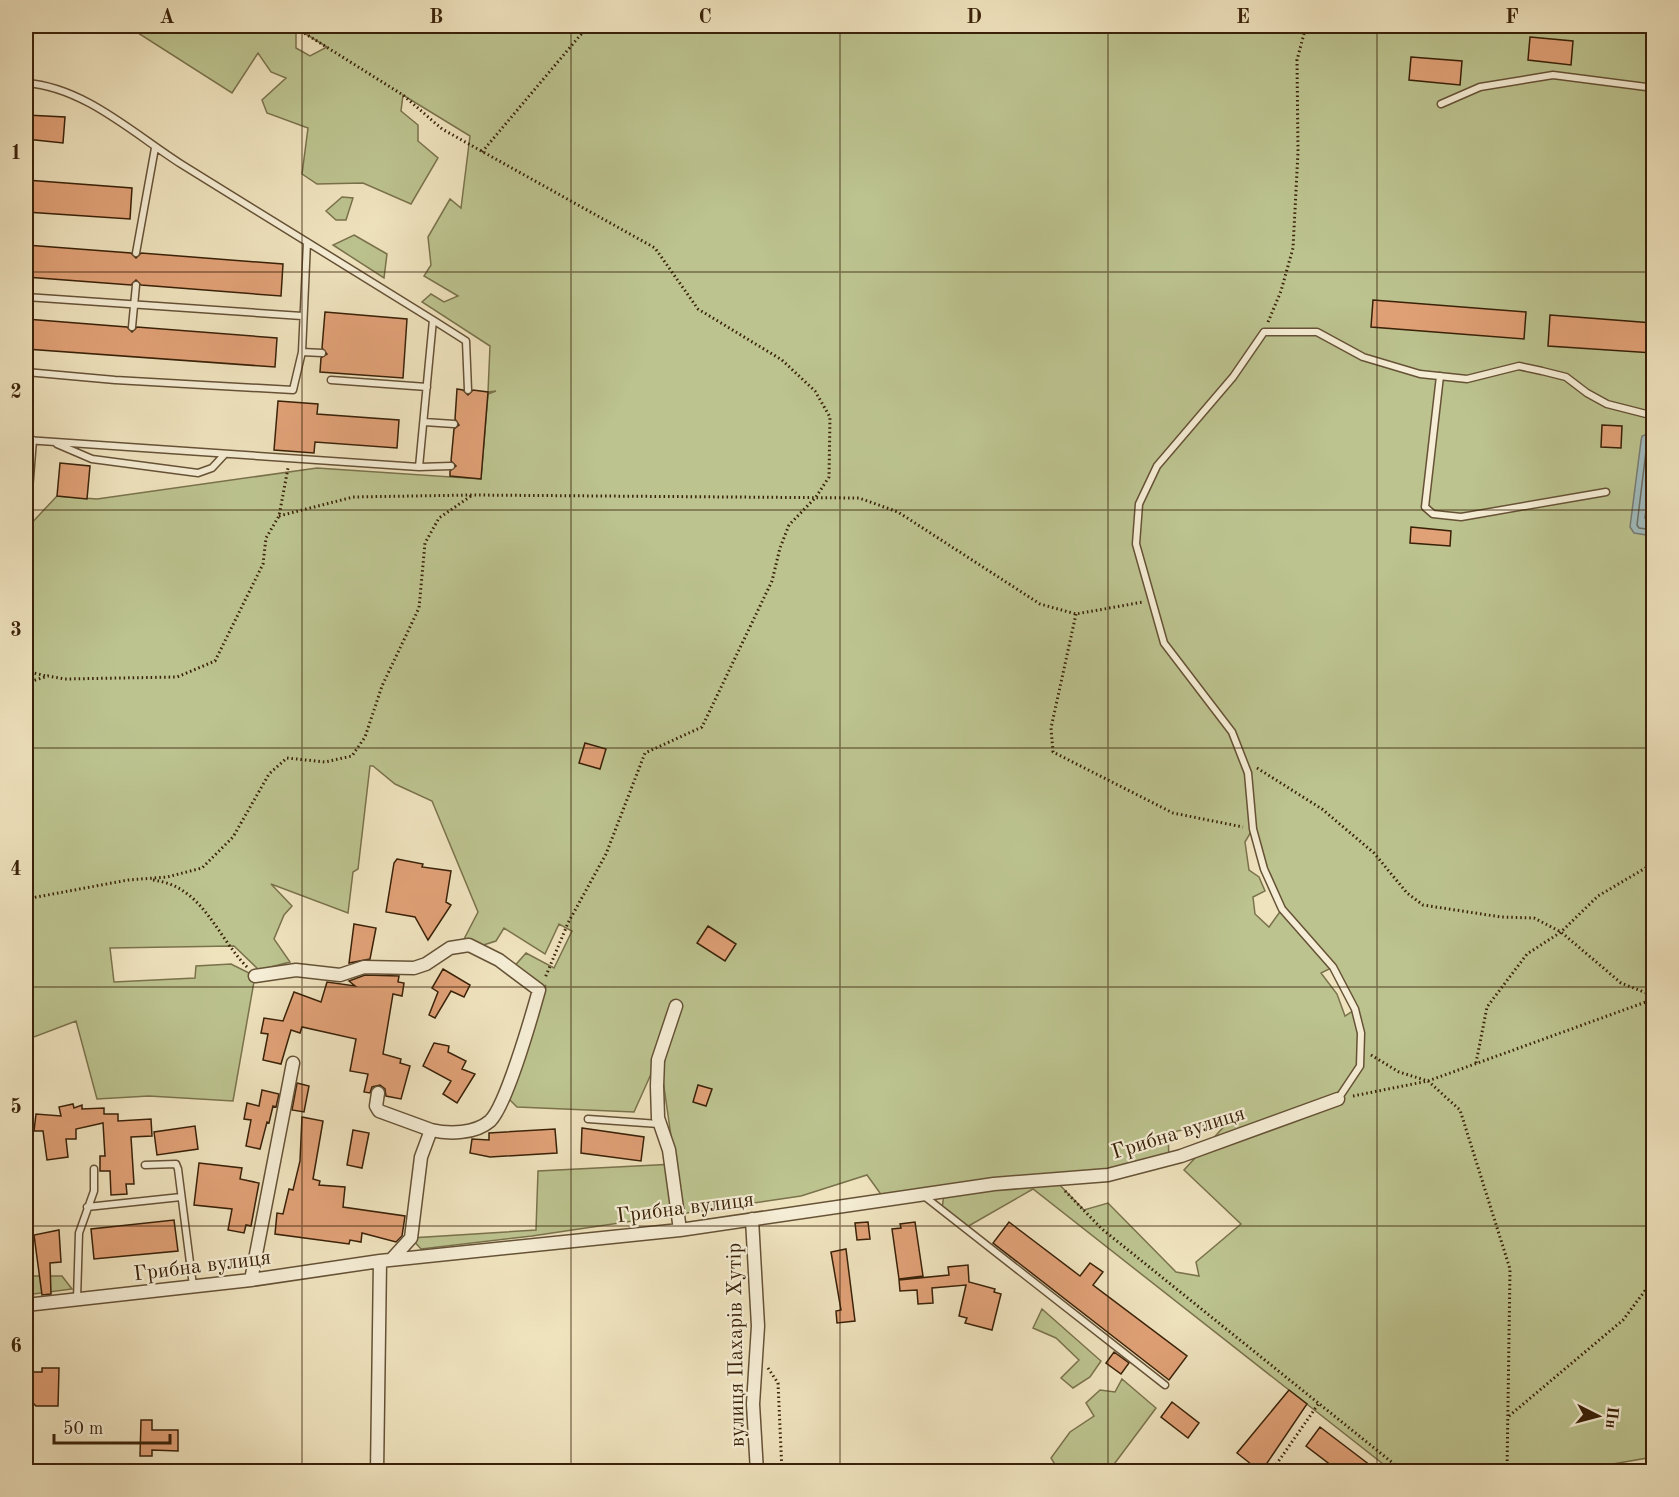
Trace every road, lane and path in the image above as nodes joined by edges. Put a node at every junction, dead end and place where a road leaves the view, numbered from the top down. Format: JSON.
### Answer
{"nodes":[{"id":1,"x":103,"y":26,"type":"edge"},
{"id":2,"x":150,"y":26,"type":"edge"},
{"id":3,"x":293,"y":26,"type":"edge"},
{"id":4,"x":588,"y":26,"type":"edge"},
{"id":5,"x":1306,"y":26,"type":"edge"},
{"id":6,"x":26,"y":82,"type":"edge"},
{"id":7,"x":1653,"y":88,"type":"edge"},
{"id":8,"x":1441,"y":104,"type":"dead end"},
{"id":9,"x":155,"y":148,"type":"junction"},
{"id":10,"x":482,"y":152,"type":"junction"},
{"id":11,"x":307,"y":242,"type":"junction"},
{"id":12,"x":136,"y":253,"type":"dead end"},
{"id":13,"x":136,"y":285,"type":"dead end"},
{"id":14,"x":26,"y":297,"type":"edge"},
{"id":15,"x":134,"y":304,"type":"junction"},
{"id":16,"x":302,"y":316,"type":"junction"},
{"id":17,"x":433,"y":320,"type":"junction"},
{"id":18,"x":132,"y":327,"type":"dead end"},
{"id":19,"x":1264,"y":332,"type":"junction"},
{"id":20,"x":302,"y":351,"type":"junction"},
{"id":21,"x":322,"y":352,"type":"dead end"},
{"id":22,"x":26,"y":372,"type":"edge"},
{"id":23,"x":1440,"y":376,"type":"junction"},
{"id":24,"x":330,"y":380,"type":"dead end"},
{"id":25,"x":427,"y":387,"type":"junction"},
{"id":26,"x":468,"y":390,"type":"dead end"},
{"id":27,"x":1653,"y":416,"type":"edge"},
{"id":28,"x":424,"y":422,"type":"junction"},
{"id":29,"x":454,"y":424,"type":"dead end"},
{"id":30,"x":29,"y":440,"type":"edge"},
{"id":31,"x":51,"y":441,"type":"junction"},
{"id":32,"x":225,"y":453,"type":"junction"},
{"id":33,"x":290,"y":458,"type":"junction"},
{"id":34,"x":451,"y":466,"type":"dead end"},
{"id":35,"x":419,"y":467,"type":"junction"},
{"id":36,"x":1606,"y":492,"type":"dead end"},
{"id":37,"x":472,"y":495,"type":"junction"},
{"id":38,"x":26,"y":497,"type":"edge"},
{"id":39,"x":816,"y":497,"type":"junction"},
{"id":40,"x":279,"y":516,"type":"junction"},
{"id":41,"x":1150,"y":601,"type":"junction"},
{"id":42,"x":1077,"y":614,"type":"junction"},
{"id":43,"x":26,"y":671,"type":"edge"},
{"id":44,"x":48,"y":676,"type":"junction"},
{"id":45,"x":26,"y":683,"type":"edge"},
{"id":46,"x":1243,"y":760,"type":"junction"},
{"id":47,"x":1252,"y":829,"type":"junction"},
{"id":48,"x":1653,"y":863,"type":"edge"},
{"id":49,"x":146,"y":879,"type":"junction"},
{"id":50,"x":26,"y":899,"type":"edge"},
{"id":51,"x":1561,"y":932,"type":"junction"},
{"id":52,"x":255,"y":976,"type":"joint"},
{"id":53,"x":539,"y":990,"type":"junction"},
{"id":54,"x":1653,"y":998,"type":"edge"},
{"id":55,"x":676,"y":1006,"type":"dead end"},
{"id":56,"x":1360,"y":1045,"type":"junction"},
{"id":57,"x":293,"y":1063,"type":"dead end"},
{"id":58,"x":1475,"y":1064,"type":"junction"},
{"id":59,"x":1428,"y":1081,"type":"junction"},
{"id":60,"x":378,"y":1093,"type":"dead end"},
{"id":61,"x":1338,"y":1099,"type":"junction"},
{"id":62,"x":588,"y":1119,"type":"dead end"},
{"id":63,"x":660,"y":1124,"type":"junction"},
{"id":64,"x":431,"y":1130,"type":"junction"},
{"id":65,"x":145,"y":1165,"type":"dead end"},
{"id":66,"x":94,"y":1169,"type":"dead end"},
{"id":67,"x":1054,"y":1179,"type":"junction"},
{"id":68,"x":924,"y":1196,"type":"junction"},
{"id":69,"x":182,"y":1197,"type":"junction"},
{"id":70,"x":87,"y":1207,"type":"junction"},
{"id":71,"x":752,"y":1219,"type":"junction"},
{"id":72,"x":1653,"y":1224,"type":"edge"},
{"id":73,"x":680,"y":1230,"type":"junction"},
{"id":74,"x":411,"y":1238,"type":"junction"},
{"id":75,"x":425,"y":1256,"type":"junction"},
{"id":76,"x":386,"y":1260,"type":"junction"},
{"id":77,"x":1653,"y":1263,"type":"edge"},
{"id":78,"x":251,"y":1280,"type":"junction"},
{"id":79,"x":193,"y":1287,"type":"junction"},
{"id":80,"x":77,"y":1299,"type":"junction"},
{"id":81,"x":26,"y":1305,"type":"edge"},
{"id":82,"x":756,"y":1349,"type":"junction"},
{"id":83,"x":1165,"y":1385,"type":"dead end"},
{"id":84,"x":1318,"y":1403,"type":"junction"},
{"id":85,"x":1509,"y":1416,"type":"junction"},
{"id":86,"x":377,"y":1472,"type":"edge"},
{"id":87,"x":757,"y":1472,"type":"edge"},
{"id":88,"x":782,"y":1472,"type":"edge"},
{"id":89,"x":1271,"y":1472,"type":"edge"},
{"id":90,"x":1404,"y":1472,"type":"edge"},
{"id":91,"x":1507,"y":1472,"type":"edge"}],
"edges":[{"from":1,"to":2,"type":"path"},
{"from":3,"to":10,"type":"path"},
{"from":4,"to":10,"type":"path"},
{"from":5,"to":19,"type":"path"},
{"from":6,"to":9,"type":"lane"},
{"from":7,"to":8,"type":"lane"},
{"from":9,"to":11,"type":"lane"},
{"from":9,"to":12,"type":"lane"},
{"from":10,"to":39,"type":"path"},
{"from":11,"to":16,"type":"lane"},
{"from":11,"to":17,"type":"lane"},
{"from":13,"to":15,"type":"lane"},
{"from":14,"to":15,"type":"lane"},
{"from":15,"to":16,"type":"lane"},
{"from":15,"to":18,"type":"lane"},
{"from":16,"to":20,"type":"lane"},
{"from":17,"to":25,"type":"lane"},
{"from":17,"to":26,"type":"lane"},
{"from":19,"to":23,"type":"lane"},
{"from":19,"to":41,"type":"lane"},
{"from":20,"to":21,"type":"lane"},
{"from":20,"to":22,"type":"lane"},
{"from":23,"to":27,"type":"lane"},
{"from":23,"to":36,"type":"lane"},
{"from":24,"to":25,"type":"lane"},
{"from":25,"to":28,"type":"lane"},
{"from":28,"to":29,"type":"lane"},
{"from":28,"to":35,"type":"lane"},
{"from":30,"to":31,"type":"lane"},
{"from":30,"to":38,"type":"lane"},
{"from":31,"to":32,"type":"lane"},
{"from":31,"to":32,"type":"lane"},
{"from":32,"to":33,"type":"lane"},
{"from":33,"to":35,"type":"lane"},
{"from":33,"to":40,"type":"path"},
{"from":34,"to":35,"type":"lane"},
{"from":37,"to":39,"type":"path"},
{"from":37,"to":40,"type":"path"},
{"from":37,"to":49,"type":"path"},
{"from":39,"to":42,"type":"path"},
{"from":39,"to":53,"type":"path"},
{"from":40,"to":44,"type":"path"},
{"from":41,"to":42,"type":"path"},
{"from":41,"to":46,"type":"lane"},
{"from":42,"to":47,"type":"path"},
{"from":43,"to":44,"type":"path"},
{"from":44,"to":45,"type":"path"},
{"from":46,"to":47,"type":"lane"},
{"from":46,"to":51,"type":"path"},
{"from":47,"to":56,"type":"lane"},
{"from":48,"to":51,"type":"path"},
{"from":49,"to":50,"type":"path"},
{"from":49,"to":52,"type":"path"},
{"from":51,"to":54,"type":"path"},
{"from":51,"to":58,"type":"path"},
{"from":52,"to":53,"type":"street"},
{"from":53,"to":64,"type":"street"},
{"from":54,"to":58,"type":"path"},
{"from":55,"to":63,"type":"street"},
{"from":56,"to":59,"type":"path"},
{"from":56,"to":61,"type":"lane"},
{"from":57,"to":78,"type":"street"},
{"from":58,"to":59,"type":"path"},
{"from":59,"to":61,"type":"path"},
{"from":59,"to":85,"type":"path"},
{"from":60,"to":64,"type":"street"},
{"from":61,"to":67,"type":"street","name":"Грибна вулиця"},
{"from":62,"to":63,"type":"lane"},
{"from":63,"to":73,"type":"street"},
{"from":64,"to":74,"type":"street"},
{"from":65,"to":69,"type":"lane"},
{"from":66,"to":70,"type":"lane"},
{"from":67,"to":68,"type":"street","name":"Грибна вулиця"},
{"from":67,"to":84,"type":"path"},
{"from":68,"to":71,"type":"street","name":"Грибна вулиця"},
{"from":68,"to":83,"type":"lane"},
{"from":69,"to":70,"type":"lane"},
{"from":69,"to":79,"type":"lane"},
{"from":70,"to":80,"type":"lane"},
{"from":71,"to":73,"type":"street","name":"Грибна вулиця"},
{"from":71,"to":82,"type":"street","name":"вулиця Пахарів Хутір"},
{"from":72,"to":77,"type":"path"},
{"from":73,"to":75,"type":"street","name":"Грибна вулиця"},
{"from":74,"to":75,"type":"street"},
{"from":74,"to":76,"type":"street"},
{"from":75,"to":76,"type":"street","name":"Грибна вулиця"},
{"from":76,"to":78,"type":"street","name":"Грибна вулиця"},
{"from":76,"to":86,"type":"street"},
{"from":77,"to":85,"type":"path"},
{"from":78,"to":79,"type":"street","name":"Грибна вулиця"},
{"from":79,"to":80,"type":"street","name":"Грибна вулиця"},
{"from":80,"to":81,"type":"street","name":"Грибна вулиця"},
{"from":82,"to":87,"type":"street","name":"вулиця Пахарів Хутір"},
{"from":82,"to":88,"type":"path"},
{"from":84,"to":89,"type":"path"},
{"from":84,"to":90,"type":"path"},
{"from":85,"to":91,"type":"path"}]}
